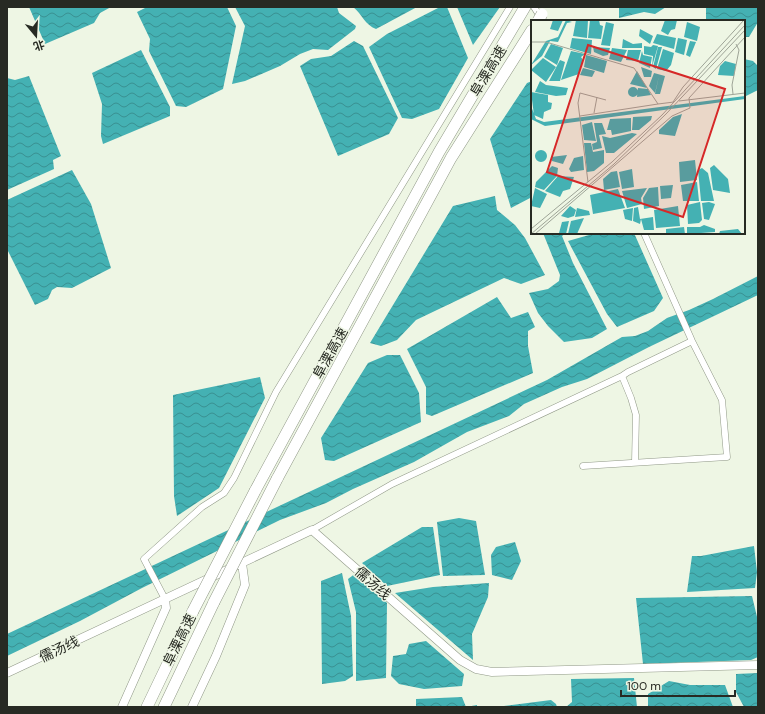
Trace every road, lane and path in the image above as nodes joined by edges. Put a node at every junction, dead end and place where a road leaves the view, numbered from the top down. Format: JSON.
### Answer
{"nodes":[{"id":1,"x":510,"y":7,"type":"edge"},
{"id":2,"x":536,"y":12,"type":"edge"},
{"id":3,"x":531,"y":32,"type":"edge"},
{"id":4,"x":644,"y":234,"type":"edge"},
{"id":5,"x":692,"y":341,"type":"junction"},
{"id":6,"x":622,"y":376,"type":"junction"},
{"id":7,"x":635,"y":462,"type":"junction"},
{"id":8,"x":583,"y":466,"type":"dead end"},
{"id":9,"x":312,"y":530,"type":"junction"},
{"id":10,"x":242,"y":563,"type":"junction"},
{"id":11,"x":165,"y":599,"type":"junction"},
{"id":12,"x":758,"y":665,"type":"edge"},
{"id":13,"x":7,"y":673,"type":"edge"},
{"id":14,"x":122,"y":707,"type":"edge"},
{"id":15,"x":147,"y":707,"type":"edge"},
{"id":16,"x":164,"y":707,"type":"edge"},
{"id":17,"x":192,"y":707,"type":"edge"}],
"edges":[{"from":1,"to":11,"type":"street"},
{"from":2,"to":15,"type":"highway","name":"阜溧高速","bridge":true},
{"from":3,"to":16,"type":"highway","name":"阜溧高速","bridge":true},
{"from":4,"to":5,"type":"street"},
{"from":5,"to":6,"type":"street"},
{"from":5,"to":7,"type":"street"},
{"from":6,"to":7,"type":"street"},
{"from":6,"to":9,"type":"street"},
{"from":7,"to":8,"type":"street"},
{"from":9,"to":10,"type":"street","name":"儒汤线"},
{"from":9,"to":12,"type":"street","name":"儒汤线"},
{"from":10,"to":11,"type":"street","name":"儒汤线"},
{"from":10,"to":17,"type":"street"},
{"from":11,"to":13,"type":"street","name":"儒汤线"},
{"from":11,"to":14,"type":"street"}]}
